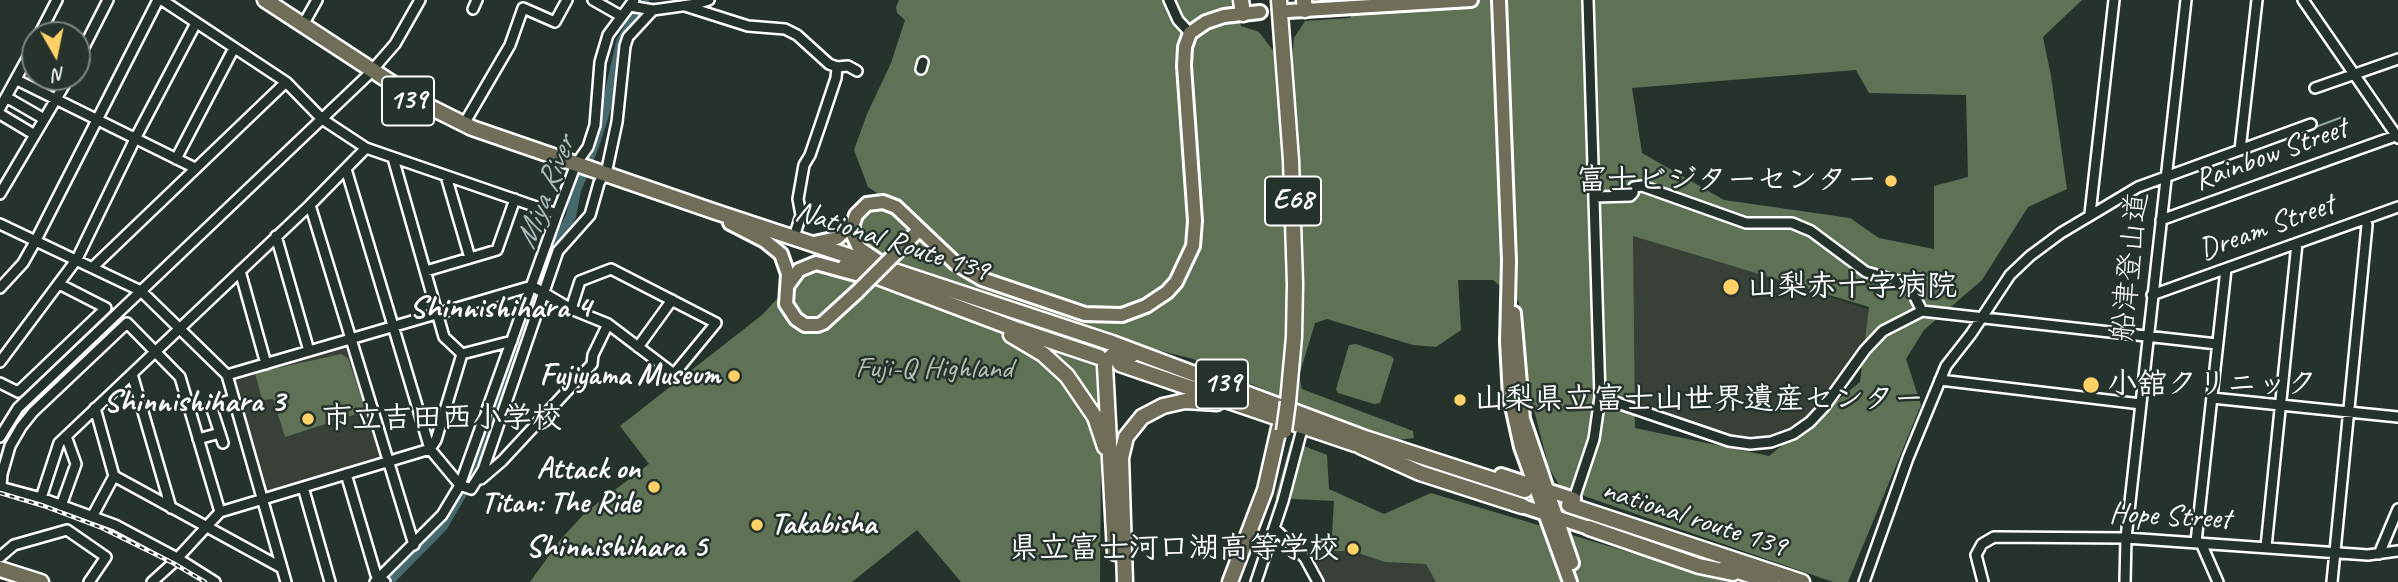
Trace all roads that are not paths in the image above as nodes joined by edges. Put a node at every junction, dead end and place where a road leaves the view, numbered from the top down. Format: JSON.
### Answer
{"nodes":[{"id":1,"x":57,"y":0,"type":"edge"},
{"id":2,"x":108,"y":0,"type":"edge"},
{"id":3,"x":160,"y":0,"type":"edge"},
{"id":4,"x":254,"y":0,"type":"edge"},
{"id":5,"x":317,"y":0,"type":"edge"},
{"id":6,"x":420,"y":0,"type":"edge"},
{"id":7,"x":567,"y":0,"type":"edge"},
{"id":8,"x":709,"y":0,"type":"edge"},
{"id":9,"x":1169,"y":0,"type":"edge"},
{"id":10,"x":1270,"y":0,"type":"edge"},
{"id":11,"x":1471,"y":0,"type":"edge"},
{"id":12,"x":1499,"y":0,"type":"edge"},
{"id":13,"x":1588,"y":0,"type":"edge"},
{"id":14,"x":2114,"y":0,"type":"edge"},
{"id":15,"x":2186,"y":0,"type":"edge"},
{"id":16,"x":2257,"y":0,"type":"edge"},
{"id":17,"x":2303,"y":0,"type":"edge"},
{"id":18,"x":598,"y":1,"type":"edge"},
{"id":19,"x":273,"y":2,"type":"edge"},
{"id":20,"x":632,"y":4,"type":"edge"},
{"id":21,"x":1284,"y":5,"type":"edge"},
{"id":22,"x":1305,"y":5,"type":"edge"},
{"id":23,"x":684,"y":6,"type":"junction"},
{"id":24,"x":1242,"y":7,"type":"edge"},
{"id":25,"x":652,"y":10,"type":"junction"},
{"id":26,"x":1260,"y":12,"type":"dead end"},
{"id":27,"x":621,"y":16,"type":"junction"},
{"id":28,"x":47,"y":21,"type":"edge"},
{"id":29,"x":196,"y":23,"type":"junction"},
{"id":30,"x":303,"y":25,"type":"junction"},
{"id":31,"x":91,"y":33,"type":"edge"},
{"id":32,"x":1190,"y":33,"type":"junction"},
{"id":33,"x":234,"y":48,"type":"junction"},
{"id":34,"x":2398,"y":59,"type":"edge"},
{"id":35,"x":837,"y":67,"type":"junction"},
{"id":36,"x":857,"y":71,"type":"dead end"},
{"id":37,"x":21,"y":72,"type":"edge"},
{"id":38,"x":369,"y":73,"type":"junction"},
{"id":39,"x":2354,"y":75,"type":"junction"},
{"id":40,"x":17,"y":80,"type":"junction"},
{"id":41,"x":286,"y":82,"type":"junction"},
{"id":42,"x":2315,"y":88,"type":"dead end"},
{"id":43,"x":61,"y":91,"type":"edge"},
{"id":44,"x":6,"y":97,"type":"junction"},
{"id":45,"x":56,"y":100,"type":"junction"},
{"id":46,"x":0,"y":108,"type":"edge"},
{"id":47,"x":0,"y":114,"type":"edge"},
{"id":48,"x":44,"y":119,"type":"junction"},
{"id":49,"x":322,"y":119,"type":"junction"},
{"id":50,"x":97,"y":120,"type":"junction"},
{"id":51,"x":464,"y":124,"type":"junction"},
{"id":52,"x":2311,"y":124,"type":"dead end"},
{"id":53,"x":35,"y":135,"type":"junction"},
{"id":54,"x":2398,"y":136,"type":"edge"},
{"id":55,"x":135,"y":139,"type":"junction"},
{"id":56,"x":366,"y":148,"type":"junction"},
{"id":57,"x":2240,"y":150,"type":"junction"},
{"id":58,"x":393,"y":158,"type":"junction"},
{"id":59,"x":176,"y":159,"type":"junction"},
{"id":60,"x":195,"y":168,"type":"junction"},
{"id":61,"x":577,"y":168,"type":"junction"},
{"id":62,"x":346,"y":169,"type":"junction"},
{"id":63,"x":446,"y":176,"type":"junction"},
{"id":64,"x":601,"y":176,"type":"junction"},
{"id":65,"x":2165,"y":179,"type":"junction"},
{"id":66,"x":0,"y":194,"type":"edge"},
{"id":67,"x":1595,"y":197,"type":"junction"},
{"id":68,"x":515,"y":200,"type":"junction"},
{"id":69,"x":310,"y":205,"type":"junction"},
{"id":70,"x":2398,"y":207,"type":"edge"},
{"id":71,"x":900,"y":211,"type":"junction"},
{"id":72,"x":557,"y":214,"type":"junction"},
{"id":73,"x":2090,"y":214,"type":"junction"},
{"id":74,"x":2365,"y":219,"type":"junction"},
{"id":75,"x":2161,"y":220,"type":"junction"},
{"id":76,"x":730,"y":222,"type":"junction"},
{"id":77,"x":0,"y":224,"type":"edge"},
{"id":78,"x":853,"y":224,"type":"junction"},
{"id":79,"x":919,"y":230,"type":"junction"},
{"id":80,"x":276,"y":236,"type":"junction"},
{"id":81,"x":797,"y":238,"type":"junction"},
{"id":82,"x":36,"y":240,"type":"junction"},
{"id":83,"x":2297,"y":243,"type":"junction"},
{"id":84,"x":902,"y":247,"type":"junction"},
{"id":85,"x":935,"y":247,"type":"junction"},
{"id":86,"x":470,"y":258,"type":"junction"},
{"id":87,"x":77,"y":259,"type":"junction"},
{"id":88,"x":1509,"y":261,"type":"junction"},
{"id":89,"x":93,"y":267,"type":"junction"},
{"id":90,"x":2226,"y":269,"type":"junction"},
{"id":91,"x":240,"y":271,"type":"junction"},
{"id":92,"x":426,"y":271,"type":"junction"},
{"id":93,"x":919,"y":279,"type":"junction"},
{"id":94,"x":59,"y":284,"type":"junction"},
{"id":95,"x":788,"y":285,"type":"junction"},
{"id":96,"x":0,"y":288,"type":"edge"},
{"id":97,"x":538,"y":289,"type":"junction"},
{"id":98,"x":141,"y":291,"type":"junction"},
{"id":99,"x":2152,"y":295,"type":"junction"},
{"id":100,"x":672,"y":300,"type":"junction"},
{"id":101,"x":953,"y":305,"type":"junction"},
{"id":102,"x":571,"y":309,"type":"junction"},
{"id":103,"x":1922,"y":311,"type":"junction"},
{"id":104,"x":439,"y":315,"type":"junction"},
{"id":105,"x":1982,"y":316,"type":"junction"},
{"id":106,"x":1041,"y":320,"type":"junction"},
{"id":107,"x":608,"y":324,"type":"junction"},
{"id":108,"x":395,"y":326,"type":"junction"},
{"id":109,"x":179,"y":328,"type":"junction"},
{"id":110,"x":2148,"y":335,"type":"junction"},
{"id":111,"x":352,"y":339,"type":"junction"},
{"id":112,"x":512,"y":341,"type":"junction"},
{"id":113,"x":2217,"y":344,"type":"junction"},
{"id":114,"x":638,"y":347,"type":"junction"},
{"id":115,"x":154,"y":351,"type":"junction"},
{"id":116,"x":309,"y":351,"type":"junction"},
{"id":117,"x":462,"y":354,"type":"junction"},
{"id":118,"x":1109,"y":360,"type":"junction"},
{"id":119,"x":0,"y":362,"type":"edge"},
{"id":120,"x":265,"y":364,"type":"junction"},
{"id":121,"x":1182,"y":368,"type":"junction"},
{"id":122,"x":132,"y":374,"type":"junction"},
{"id":123,"x":227,"y":375,"type":"junction"},
{"id":124,"x":1940,"y":380,"type":"junction"},
{"id":125,"x":0,"y":383,"type":"edge"},
{"id":126,"x":1600,"y":397,"type":"junction"},
{"id":127,"x":2212,"y":398,"type":"junction"},
{"id":128,"x":234,"y":399,"type":"junction"},
{"id":129,"x":1286,"y":401,"type":"junction"},
{"id":130,"x":2141,"y":404,"type":"junction"},
{"id":131,"x":2280,"y":405,"type":"junction"},
{"id":132,"x":95,"y":408,"type":"junction"},
{"id":133,"x":1238,"y":410,"type":"junction"},
{"id":134,"x":2349,"y":413,"type":"junction"},
{"id":135,"x":2398,"y":417,"type":"edge"},
{"id":136,"x":1279,"y":425,"type":"junction"},
{"id":137,"x":1301,"y":433,"type":"junction"},
{"id":138,"x":66,"y":436,"type":"junction"},
{"id":139,"x":0,"y":437,"type":"edge"},
{"id":140,"x":198,"y":439,"type":"junction"},
{"id":141,"x":1362,"y":442,"type":"junction"},
{"id":142,"x":430,"y":449,"type":"junction"},
{"id":143,"x":1523,"y":451,"type":"junction"},
{"id":144,"x":390,"y":463,"type":"junction"},
{"id":145,"x":1395,"y":463,"type":"junction"},
{"id":146,"x":1116,"y":472,"type":"junction"},
{"id":147,"x":346,"y":474,"type":"junction"},
{"id":148,"x":1501,"y":475,"type":"junction"},
{"id":149,"x":114,"y":476,"type":"junction"},
{"id":150,"x":468,"y":485,"type":"junction"},
{"id":151,"x":1,"y":487,"type":"edge"},
{"id":152,"x":303,"y":487,"type":"junction"},
{"id":153,"x":41,"y":498,"type":"junction"},
{"id":154,"x":263,"y":498,"type":"junction"},
{"id":155,"x":1546,"y":502,"type":"junction"},
{"id":156,"x":61,"y":506,"type":"junction"},
{"id":157,"x":171,"y":508,"type":"junction"},
{"id":158,"x":2398,"y":509,"type":"edge"},
{"id":159,"x":220,"y":512,"type":"junction"},
{"id":160,"x":92,"y":516,"type":"junction"},
{"id":161,"x":206,"y":527,"type":"junction"},
{"id":162,"x":1274,"y":528,"type":"junction"},
{"id":163,"x":1589,"y":528,"type":"junction"},
{"id":164,"x":2126,"y":538,"type":"junction"},
{"id":165,"x":2198,"y":542,"type":"junction"},
{"id":166,"x":414,"y":545,"type":"junction"},
{"id":167,"x":2266,"y":547,"type":"junction"},
{"id":168,"x":1567,"y":549,"type":"junction"},
{"id":169,"x":2398,"y":551,"type":"edge"},
{"id":170,"x":2335,"y":553,"type":"junction"},
{"id":171,"x":2379,"y":554,"type":"junction"},
{"id":172,"x":0,"y":557,"type":"edge"},
{"id":173,"x":177,"y":558,"type":"junction"},
{"id":174,"x":282,"y":568,"type":"junction"},
{"id":175,"x":0,"y":569,"type":"edge"},
{"id":176,"x":1764,"y":576,"type":"edge"},
{"id":177,"x":380,"y":581,"type":"edge"},
{"id":178,"x":41,"y":582,"type":"edge"},
{"id":179,"x":89,"y":582,"type":"edge"},
{"id":180,"x":152,"y":582,"type":"edge"},
{"id":181,"x":215,"y":582,"type":"edge"},
{"id":182,"x":286,"y":582,"type":"edge"},
{"id":183,"x":330,"y":582,"type":"edge"},
{"id":184,"x":1116,"y":582,"type":"edge"},
{"id":185,"x":1125,"y":582,"type":"edge"},
{"id":186,"x":1233,"y":582,"type":"edge"},
{"id":187,"x":1256,"y":582,"type":"edge"},
{"id":188,"x":1318,"y":582,"type":"edge"},
{"id":189,"x":1570,"y":582,"type":"edge"},
{"id":190,"x":1577,"y":582,"type":"edge"},
{"id":191,"x":1802,"y":582,"type":"edge"},
{"id":192,"x":1864,"y":582,"type":"edge"},
{"id":193,"x":1983,"y":582,"type":"edge"},
{"id":194,"x":2125,"y":582,"type":"edge"},
{"id":195,"x":2218,"y":582,"type":"edge"},
{"id":196,"x":2332,"y":582,"type":"edge"}],
"edges":[{"from":1,"to":28,"type":"street"},
{"from":2,"to":31,"type":"street"},
{"from":3,"to":29,"type":"street"},
{"from":3,"to":50,"type":"street"},
{"from":4,"to":38,"type":"highway","name":"National Route 139","number":"139"},
{"from":5,"to":30,"type":"street"},
{"from":6,"to":38,"type":"street"},
{"from":7,"to":51,"type":"street"},
{"from":8,"to":23,"type":"street"},
{"from":9,"to":32,"type":"street"},
{"from":10,"to":129,"type":"highway","number":"E68"},
{"from":11,"to":22,"type":"main road"},
{"from":12,"to":88,"type":"main road"},
{"from":13,"to":67,"type":"street"},
{"from":14,"to":73,"type":"street"},
{"from":15,"to":65,"type":"street","name":"船津登山道"},
{"from":16,"to":57,"type":"street"},
{"from":17,"to":39,"type":"street"},
{"from":18,"to":27,"type":"street"},
{"from":19,"to":30,"type":"highway","name":"National Route 139","number":"139"},
{"from":20,"to":25,"type":"street"},
{"from":20,"to":27,"type":"street"},
{"from":21,"to":22,"type":"main road"},
{"from":21,"to":129,"type":"highway","number":"E68"},
{"from":23,"to":25,"type":"street"},
{"from":23,"to":35,"type":"street"},
{"from":24,"to":26,"type":"main road"},
{"from":24,"to":32,"type":"main road"},
{"from":25,"to":64,"type":"street"},
{"from":27,"to":61,"type":"street"},
{"from":29,"to":33,"type":"street"},
{"from":29,"to":55,"type":"street"},
{"from":30,"to":38,"type":"highway","name":"National Route 139","number":"139"},
{"from":32,"to":85,"type":"main road"},
{"from":33,"to":41,"type":"street"},
{"from":33,"to":59,"type":"street"},
{"from":34,"to":39,"type":"street"},
{"from":35,"to":36,"type":"street"},
{"from":35,"to":81,"type":"street"},
{"from":37,"to":40,"type":"street"},
{"from":38,"to":49,"type":"street"},
{"from":38,"to":51,"type":"highway","name":"National Route 139","number":"139"},
{"from":38,"to":61,"type":"highway","name":"National Route 139","number":"139"},
{"from":39,"to":42,"type":"street"},
{"from":39,"to":54,"type":"street"},
{"from":40,"to":44,"type":"street"},
{"from":40,"to":45,"type":"street"},
{"from":41,"to":49,"type":"street"},
{"from":41,"to":60,"type":"street"},
{"from":43,"to":45,"type":"street"},
{"from":44,"to":46,"type":"street"},
{"from":44,"to":48,"type":"street"},
{"from":45,"to":48,"type":"street"},
{"from":45,"to":50,"type":"street"},
{"from":47,"to":53,"type":"street"},
{"from":48,"to":53,"type":"street"},
{"from":49,"to":56,"type":"street"},
{"from":49,"to":98,"type":"street"},
{"from":50,"to":55,"type":"street"},
{"from":50,"to":82,"type":"street"},
{"from":51,"to":61,"type":"highway","name":"National Route 139","number":"139"},
{"from":52,"to":57,"type":"street"},
{"from":53,"to":66,"type":"street"},
{"from":54,"to":75,"type":"street","name":"Rainbow Street"},
{"from":55,"to":59,"type":"street"},
{"from":55,"to":87,"type":"street"},
{"from":56,"to":58,"type":"street"},
{"from":56,"to":62,"type":"street"},
{"from":57,"to":65,"type":"street"},
{"from":58,"to":63,"type":"street"},
{"from":58,"to":92,"type":"street"},
{"from":59,"to":60,"type":"street"},
{"from":60,"to":89,"type":"street"},
{"from":61,"to":64,"type":"highway","name":"National Route 139","number":"139"},
{"from":61,"to":72,"type":"street"},
{"from":62,"to":69,"type":"street"},
{"from":62,"to":108,"type":"street"},
{"from":63,"to":68,"type":"street"},
{"from":63,"to":86,"type":"street"},
{"from":64,"to":76,"type":"highway","name":"National Route 139","number":"139"},
{"from":64,"to":81,"type":"highway","name":"National Route 139","number":"139"},
{"from":64,"to":97,"type":"street"},
{"from":65,"to":73,"type":"street"},
{"from":65,"to":75,"type":"street","name":"船津登山道"},
{"from":67,"to":103,"type":"street"},
{"from":67,"to":126,"type":"street"},
{"from":68,"to":72,"type":"street"},
{"from":68,"to":86,"type":"street"},
{"from":69,"to":80,"type":"street"},
{"from":69,"to":111,"type":"street"},
{"from":70,"to":74,"type":"street","name":"Dream Street"},
{"from":71,"to":78,"type":"main road"},
{"from":71,"to":79,"type":"main road"},
{"from":71,"to":84,"type":"main road"},
{"from":72,"to":97,"type":"street"},
{"from":73,"to":105,"type":"street"},
{"from":74,"to":83,"type":"street","name":"Dream Street"},
{"from":74,"to":134,"type":"street"},
{"from":75,"to":99,"type":"street","name":"船津登山道"},
{"from":76,"to":95,"type":"main road"},
{"from":76,"to":101,"type":"highway","name":"National Route 139","number":"139"},
{"from":77,"to":82,"type":"street"},
{"from":78,"to":81,"type":"main road"},
{"from":78,"to":93,"type":"main road"},
{"from":79,"to":84,"type":"main road"},
{"from":79,"to":85,"type":"main road"},
{"from":80,"to":91,"type":"street"},
{"from":80,"to":116,"type":"street"},
{"from":81,"to":93,"type":"highway","name":"National Route 139","number":"139"},
{"from":82,"to":87,"type":"street"},
{"from":82,"to":96,"type":"street"},
{"from":83,"to":90,"type":"street","name":"Dream Street"},
{"from":83,"to":131,"type":"street"},
{"from":84,"to":85,"type":"main road"},
{"from":84,"to":95,"type":"main road","bridge":true},
{"from":86,"to":92,"type":"street"},
{"from":87,"to":89,"type":"street"},
{"from":87,"to":94,"type":"street"},
{"from":88,"to":143,"type":"main road"},
{"from":88,"to":155,"type":"main road"},
{"from":89,"to":98,"type":"street"},
{"from":90,"to":99,"type":"street","name":"Dream Street"},
{"from":90,"to":113,"type":"street"},
{"from":91,"to":109,"type":"street"},
{"from":91,"to":120,"type":"street"},
{"from":92,"to":104,"type":"street"},
{"from":93,"to":106,"type":"highway","name":"National Route 139","number":"139"},
{"from":94,"to":119,"type":"street"},
{"from":94,"to":125,"type":"street"},
{"from":95,"to":101,"type":"main road"},
{"from":97,"to":102,"type":"street"},
{"from":97,"to":104,"type":"street"},
{"from":97,"to":112,"type":"street"},
{"from":97,"to":150,"type":"street"},
{"from":98,"to":109,"type":"street"},
{"from":98,"to":139,"type":"street"},
{"from":99,"to":110,"type":"street","name":"船津登山道"},
{"from":100,"to":102,"type":"street"},
{"from":100,"to":114,"type":"street"},
{"from":100,"to":114,"type":"street"},
{"from":101,"to":118,"type":"highway","name":"National Route 139","number":"139"},
{"from":101,"to":146,"type":"highway"},
{"from":102,"to":107,"type":"street"},
{"from":103,"to":105,"type":"street"},
{"from":103,"to":126,"type":"street"},
{"from":104,"to":108,"type":"street"},
{"from":104,"to":117,"type":"street"},
{"from":105,"to":110,"type":"street"},
{"from":105,"to":124,"type":"street"},
{"from":106,"to":118,"type":"highway"},
{"from":106,"to":121,"type":"highway","name":"National Route 139","number":"139"},
{"from":107,"to":114,"type":"street"},
{"from":107,"to":150,"type":"street"},
{"from":108,"to":111,"type":"street"},
{"from":108,"to":142,"type":"street"},
{"from":109,"to":115,"type":"street"},
{"from":109,"to":123,"type":"street"},
{"from":110,"to":113,"type":"street"},
{"from":110,"to":130,"type":"street","name":"船津登山道"},
{"from":111,"to":116,"type":"street"},
{"from":111,"to":144,"type":"street"},
{"from":112,"to":117,"type":"street"},
{"from":112,"to":150,"type":"street"},
{"from":113,"to":127,"type":"street"},
{"from":115,"to":122,"type":"street"},
{"from":115,"to":140,"type":"street"},
{"from":115,"to":151,"type":"street"},
{"from":116,"to":120,"type":"street"},
{"from":117,"to":142,"type":"street"},
{"from":118,"to":121,"type":"highway"},
{"from":118,"to":136,"type":"highway","name":"National Route 139","number":"139"},
{"from":118,"to":146,"type":"highway"},
{"from":120,"to":123,"type":"street"},
{"from":121,"to":141,"type":"highway","name":"National Route 139","number":"139"},
{"from":122,"to":132,"type":"street"},
{"from":122,"to":157,"type":"street"},
{"from":123,"to":128,"type":"street"},
{"from":124,"to":130,"type":"street"},
{"from":124,"to":192,"type":"street"},
{"from":126,"to":155,"type":"street"},
{"from":127,"to":131,"type":"street"},
{"from":127,"to":165,"type":"street"},
{"from":128,"to":140,"type":"street"},
{"from":128,"to":154,"type":"street"},
{"from":129,"to":136,"type":"highway","number":"E68","bridge":true},
{"from":130,"to":164,"type":"street","name":"船津登山道"},
{"from":131,"to":134,"type":"street"},
{"from":131,"to":167,"type":"street"},
{"from":132,"to":138,"type":"street"},
{"from":132,"to":149,"type":"street"},
{"from":133,"to":136,"type":"highway"},
{"from":133,"to":137,"type":"street"},
{"from":133,"to":146,"type":"highway"},
{"from":134,"to":135,"type":"street"},
{"from":134,"to":170,"type":"street"},
{"from":136,"to":141,"type":"highway","name":"National Route 139","number":"139"},
{"from":136,"to":186,"type":"highway","number":"E68"},
{"from":137,"to":145,"type":"street"},
{"from":137,"to":162,"type":"street"},
{"from":138,"to":153,"type":"street"},
{"from":138,"to":156,"type":"street"},
{"from":140,"to":159,"type":"street"},
{"from":141,"to":145,"type":"highway"},
{"from":141,"to":148,"type":"highway"},
{"from":141,"to":155,"type":"highway","name":"National Route 139","number":"139"},
{"from":142,"to":144,"type":"street"},
{"from":142,"to":150,"type":"street"},
{"from":143,"to":148,"type":"main road"},
{"from":143,"to":155,"type":"main road"},
{"from":144,"to":147,"type":"street"},
{"from":144,"to":166,"type":"street"},
{"from":145,"to":155,"type":"highway"},
{"from":146,"to":184,"type":"highway"},
{"from":146,"to":185,"type":"highway"},
{"from":147,"to":152,"type":"street"},
{"from":147,"to":177,"type":"street"},
{"from":148,"to":155,"type":"main road"},
{"from":149,"to":157,"type":"street"},
{"from":149,"to":160,"type":"street"},
{"from":150,"to":166,"type":"street"},
{"from":151,"to":153,"type":"street"},
{"from":152,"to":154,"type":"street"},
{"from":152,"to":183,"type":"street"},
{"from":153,"to":156,"type":"street"},
{"from":154,"to":159,"type":"street"},
{"from":154,"to":174,"type":"street"},
{"from":155,"to":163,"type":"main road"},
{"from":155,"to":168,"type":"main road"},
{"from":155,"to":176,"type":"highway","name":"national route 139","number":"139"},
{"from":155,"to":189,"type":"main road"},
{"from":156,"to":160,"type":"street"},
{"from":157,"to":161,"type":"street"},
{"from":158,"to":171,"type":"street"},
{"from":159,"to":161,"type":"street"},
{"from":160,"to":173,"type":"street"},
{"from":161,"to":173,"type":"street"},
{"from":161,"to":174,"type":"street"},
{"from":162,"to":187,"type":"street"},
{"from":162,"to":188,"type":"street"},
{"from":163,"to":168,"type":"main road"},
{"from":163,"to":176,"type":"highway"},
{"from":164,"to":165,"type":"street","name":"Hope Street"},
{"from":164,"to":193,"type":"street","name":"Hope Street"},
{"from":164,"to":194,"type":"street","name":"船津登山道"},
{"from":165,"to":167,"type":"street","name":"Hope Street"},
{"from":165,"to":195,"type":"street"},
{"from":166,"to":177,"type":"street"},
{"from":167,"to":170,"type":"street","name":"Hope Street"},
{"from":168,"to":190,"type":"main road"},
{"from":169,"to":171,"type":"street","name":"Hope Street"},
{"from":170,"to":171,"type":"street","name":"Hope Street"},
{"from":170,"to":196,"type":"street"},
{"from":172,"to":179,"type":"street"},
{"from":173,"to":180,"type":"street"},
{"from":173,"to":181,"type":"street"},
{"from":174,"to":182,"type":"street"},
{"from":175,"to":178,"type":"highway"},
{"from":176,"to":191,"type":"highway","name":"national route 139","number":"139"}]}
